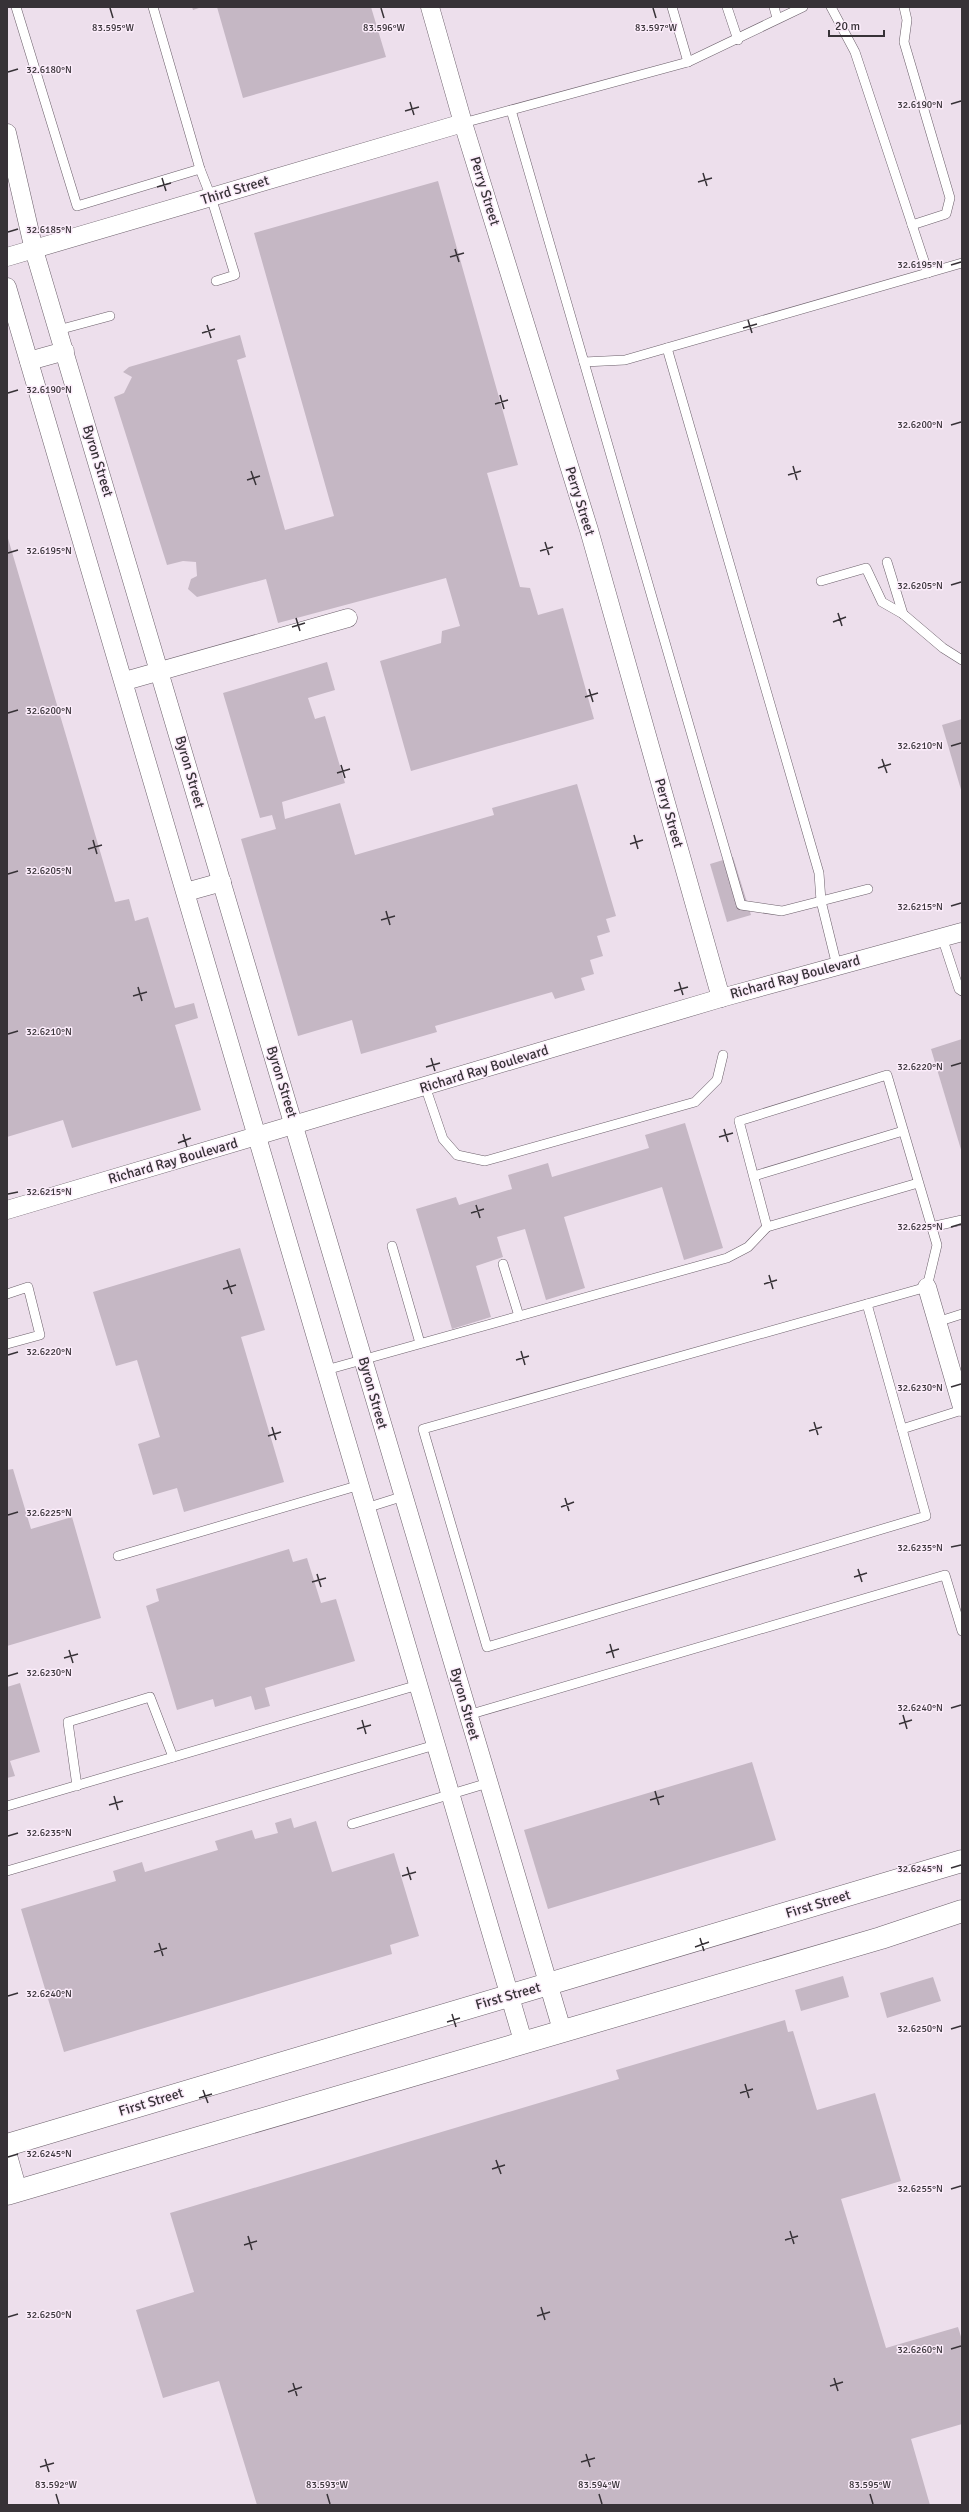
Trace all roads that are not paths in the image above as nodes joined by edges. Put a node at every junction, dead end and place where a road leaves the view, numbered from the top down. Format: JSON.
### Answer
{"nodes":[{"id":1,"x":16,"y":7,"type":"edge"},
{"id":2,"x":153,"y":7,"type":"edge"},
{"id":3,"x":430,"y":7,"type":"edge"},
{"id":4,"x":672,"y":7,"type":"edge"},
{"id":5,"x":727,"y":7,"type":"edge"},
{"id":6,"x":774,"y":7,"type":"edge"},
{"id":7,"x":803,"y":7,"type":"edge"},
{"id":8,"x":831,"y":7,"type":"edge"},
{"id":9,"x":904,"y":7,"type":"edge"},
{"id":10,"x":777,"y":18,"type":"junction"},
{"id":11,"x":738,"y":40,"type":"junction"},
{"id":12,"x":688,"y":62,"type":"junction"},
{"id":13,"x":511,"y":110,"type":"junction"},
{"id":14,"x":463,"y":123,"type":"junction"},
{"id":15,"x":7,"y":133,"type":"edge"},
{"id":16,"x":200,"y":169,"type":"junction"},
{"id":17,"x":211,"y":197,"type":"junction"},
{"id":18,"x":912,"y":225,"type":"junction"},
{"id":19,"x":34,"y":250,"type":"junction"},
{"id":20,"x":7,"y":258,"type":"edge"},
{"id":21,"x":962,"y":263,"type":"edge"},
{"id":22,"x":928,"y":273,"type":"junction"},
{"id":23,"x":216,"y":281,"type":"dead end"},
{"id":24,"x":7,"y":287,"type":"edge"},
{"id":25,"x":110,"y":316,"type":"dead end"},
{"id":26,"x":58,"y":330,"type":"junction"},
{"id":27,"x":667,"y":348,"type":"junction"},
{"id":28,"x":64,"y":351,"type":"junction"},
{"id":29,"x":29,"y":362,"type":"junction"},
{"id":30,"x":584,"y":362,"type":"junction"},
{"id":31,"x":887,"y":562,"type":"dead end"},
{"id":32,"x":821,"y":581,"type":"dead end"},
{"id":33,"x":903,"y":614,"type":"junction"},
{"id":34,"x":348,"y":618,"type":"dead end"},
{"id":35,"x":962,"y":660,"type":"edge"},
{"id":36,"x":160,"y":671,"type":"junction"},
{"id":37,"x":124,"y":681,"type":"junction"},
{"id":38,"x":222,"y":882,"type":"junction"},
{"id":39,"x":868,"y":889,"type":"dead end"},
{"id":40,"x":186,"y":892,"type":"junction"},
{"id":41,"x":821,"y":901,"type":"junction"},
{"id":42,"x":962,"y":932,"type":"edge"},
{"id":43,"x":942,"y":937,"type":"junction"},
{"id":44,"x":837,"y":966,"type":"junction"},
{"id":45,"x":962,"y":991,"type":"edge"},
{"id":46,"x":721,"y":998,"type":"junction"},
{"id":47,"x":723,"y":1055,"type":"dead end"},
{"id":48,"x":425,"y":1086,"type":"junction"},
{"id":49,"x":295,"y":1125,"type":"junction"},
{"id":50,"x":903,"y":1131,"type":"junction"},
{"id":51,"x":258,"y":1136,"type":"junction"},
{"id":52,"x":754,"y":1176,"type":"junction"},
{"id":53,"x":918,"y":1183,"type":"junction"},
{"id":54,"x":7,"y":1210,"type":"edge"},
{"id":55,"x":962,"y":1220,"type":"edge"},
{"id":56,"x":767,"y":1227,"type":"junction"},
{"id":57,"x":932,"y":1227,"type":"junction"},
{"id":58,"x":392,"y":1246,"type":"dead end"},
{"id":59,"x":503,"y":1264,"type":"dead end"},
{"id":60,"x":927,"y":1287,"type":"junction"},
{"id":61,"x":7,"y":1294,"type":"edge"},
{"id":62,"x":867,"y":1304,"type":"junction"},
{"id":63,"x":962,"y":1314,"type":"edge"},
{"id":64,"x":519,"y":1316,"type":"junction"},
{"id":65,"x":937,"y":1322,"type":"junction"},
{"id":66,"x":420,"y":1343,"type":"junction"},
{"id":67,"x":7,"y":1344,"type":"edge"},
{"id":68,"x":363,"y":1359,"type":"junction"},
{"id":69,"x":326,"y":1370,"type":"junction"},
{"id":70,"x":962,"y":1407,"type":"edge"},
{"id":71,"x":962,"y":1410,"type":"edge"},
{"id":72,"x":902,"y":1429,"type":"junction"},
{"id":73,"x":360,"y":1485,"type":"junction"},
{"id":74,"x":404,"y":1496,"type":"junction"},
{"id":75,"x":366,"y":1508,"type":"junction"},
{"id":76,"x":118,"y":1556,"type":"dead end"},
{"id":77,"x":962,"y":1630,"type":"edge"},
{"id":78,"x":418,"y":1685,"type":"junction"},
{"id":79,"x":468,"y":1715,"type":"junction"},
{"id":80,"x":436,"y":1745,"type":"junction"},
{"id":81,"x":173,"y":1757,"type":"junction"},
{"id":82,"x":488,"y":1783,"type":"junction"},
{"id":83,"x":77,"y":1786,"type":"junction"},
{"id":84,"x":450,"y":1794,"type":"junction"},
{"id":85,"x":7,"y":1806,"type":"edge"},
{"id":86,"x":352,"y":1824,"type":"dead end"},
{"id":87,"x":962,"y":1861,"type":"edge"},
{"id":88,"x":7,"y":1870,"type":"edge"},
{"id":89,"x":962,"y":1911,"type":"edge"},
{"id":90,"x":548,"y":1984,"type":"junction"},
{"id":91,"x":509,"y":1996,"type":"junction"},
{"id":92,"x":562,"y":2030,"type":"junction"},
{"id":93,"x":523,"y":2041,"type":"junction"},
{"id":94,"x":7,"y":2145,"type":"edge"},
{"id":95,"x":7,"y":2152,"type":"edge"},
{"id":96,"x":13,"y":2192,"type":"edge"}],
"edges":[{"from":1,"to":16,"type":"lane"},
{"from":2,"to":16,"type":"lane"},
{"from":3,"to":14,"type":"street","name":"Perry Street"},
{"from":4,"to":12,"type":"lane"},
{"from":5,"to":11,"type":"lane"},
{"from":6,"to":10,"type":"lane"},
{"from":7,"to":10,"type":"lane"},
{"from":8,"to":18,"type":"lane"},
{"from":9,"to":18,"type":"lane"},
{"from":10,"to":11,"type":"lane"},
{"from":11,"to":12,"type":"lane"},
{"from":12,"to":13,"type":"lane"},
{"from":13,"to":14,"type":"lane"},
{"from":13,"to":30,"type":"lane"},
{"from":14,"to":17,"type":"street","name":"Third Street"},
{"from":14,"to":46,"type":"street","name":"Perry Street"},
{"from":15,"to":19,"type":"street","name":"Byron Street"},
{"from":16,"to":17,"type":"lane"},
{"from":17,"to":19,"type":"street","name":"Third Street"},
{"from":17,"to":23,"type":"lane"},
{"from":18,"to":22,"type":"lane"},
{"from":19,"to":20,"type":"street","name":"Third Street"},
{"from":19,"to":26,"type":"street","name":"Byron Street"},
{"from":21,"to":22,"type":"lane"},
{"from":22,"to":27,"type":"lane"},
{"from":24,"to":29,"type":"street"},
{"from":25,"to":26,"type":"lane"},
{"from":26,"to":28,"type":"street","name":"Byron Street"},
{"from":27,"to":30,"type":"lane"},
{"from":27,"to":41,"type":"lane"},
{"from":28,"to":29,"type":"street"},
{"from":28,"to":36,"type":"street","name":"Byron Street"},
{"from":29,"to":37,"type":"street"},
{"from":30,"to":41,"type":"lane"},
{"from":31,"to":33,"type":"lane"},
{"from":32,"to":33,"type":"lane"},
{"from":33,"to":35,"type":"lane"},
{"from":34,"to":36,"type":"street"},
{"from":36,"to":37,"type":"street"},
{"from":36,"to":38,"type":"street","name":"Byron Street"},
{"from":37,"to":40,"type":"street"},
{"from":38,"to":40,"type":"street"},
{"from":38,"to":49,"type":"street","name":"Byron Street"},
{"from":39,"to":41,"type":"lane"},
{"from":40,"to":51,"type":"street"},
{"from":41,"to":44,"type":"lane"},
{"from":42,"to":43,"type":"street","name":"Richard Ray Boulevard"},
{"from":43,"to":44,"type":"street","name":"Richard Ray Boulevard"},
{"from":43,"to":45,"type":"lane"},
{"from":44,"to":46,"type":"street","name":"Richard Ray Boulevard"},
{"from":46,"to":48,"type":"street","name":"Richard Ray Boulevard"},
{"from":47,"to":48,"type":"lane"},
{"from":48,"to":49,"type":"street","name":"Richard Ray Boulevard"},
{"from":49,"to":51,"type":"street","name":"Richard Ray Boulevard"},
{"from":49,"to":68,"type":"street","name":"Byron Street"},
{"from":50,"to":52,"type":"lane"},
{"from":50,"to":52,"type":"lane"},
{"from":50,"to":53,"type":"lane"},
{"from":51,"to":54,"type":"street","name":"Richard Ray Boulevard"},
{"from":51,"to":69,"type":"street"},
{"from":52,"to":56,"type":"lane"},
{"from":53,"to":56,"type":"lane"},
{"from":53,"to":57,"type":"lane"},
{"from":55,"to":57,"type":"lane"},
{"from":56,"to":64,"type":"lane"},
{"from":57,"to":60,"type":"lane"},
{"from":58,"to":66,"type":"lane"},
{"from":59,"to":64,"type":"lane"},
{"from":60,"to":62,"type":"lane"},
{"from":60,"to":65,"type":"street"},
{"from":61,"to":67,"type":"lane"},
{"from":62,"to":72,"type":"lane"},
{"from":62,"to":72,"type":"lane"},
{"from":63,"to":65,"type":"lane"},
{"from":64,"to":66,"type":"lane"},
{"from":65,"to":70,"type":"street"},
{"from":66,"to":68,"type":"lane"},
{"from":68,"to":69,"type":"lane"},
{"from":68,"to":74,"type":"street","name":"Byron Street"},
{"from":69,"to":73,"type":"street"},
{"from":71,"to":72,"type":"lane"},
{"from":73,"to":75,"type":"street"},
{"from":73,"to":76,"type":"lane"},
{"from":74,"to":75,"type":"lane"},
{"from":74,"to":79,"type":"street","name":"Byron Street"},
{"from":75,"to":78,"type":"street"},
{"from":77,"to":79,"type":"lane"},
{"from":78,"to":80,"type":"street"},
{"from":78,"to":81,"type":"lane"},
{"from":79,"to":82,"type":"street","name":"Byron Street"},
{"from":80,"to":84,"type":"street"},
{"from":80,"to":88,"type":"lane"},
{"from":81,"to":83,"type":"lane"},
{"from":81,"to":83,"type":"lane"},
{"from":82,"to":84,"type":"lane"},
{"from":82,"to":90,"type":"street","name":"Byron Street"},
{"from":83,"to":85,"type":"lane"},
{"from":84,"to":86,"type":"lane"},
{"from":84,"to":91,"type":"street"},
{"from":87,"to":90,"type":"street","name":"First Street"},
{"from":89,"to":92,"type":"street"},
{"from":90,"to":91,"type":"street","name":"First Street"},
{"from":90,"to":92,"type":"street","name":"Byron Street"},
{"from":91,"to":93,"type":"street"},
{"from":91,"to":94,"type":"street","name":"First Street"},
{"from":92,"to":93,"type":"street"},
{"from":93,"to":96,"type":"street"},
{"from":95,"to":96,"type":"street"}]}
